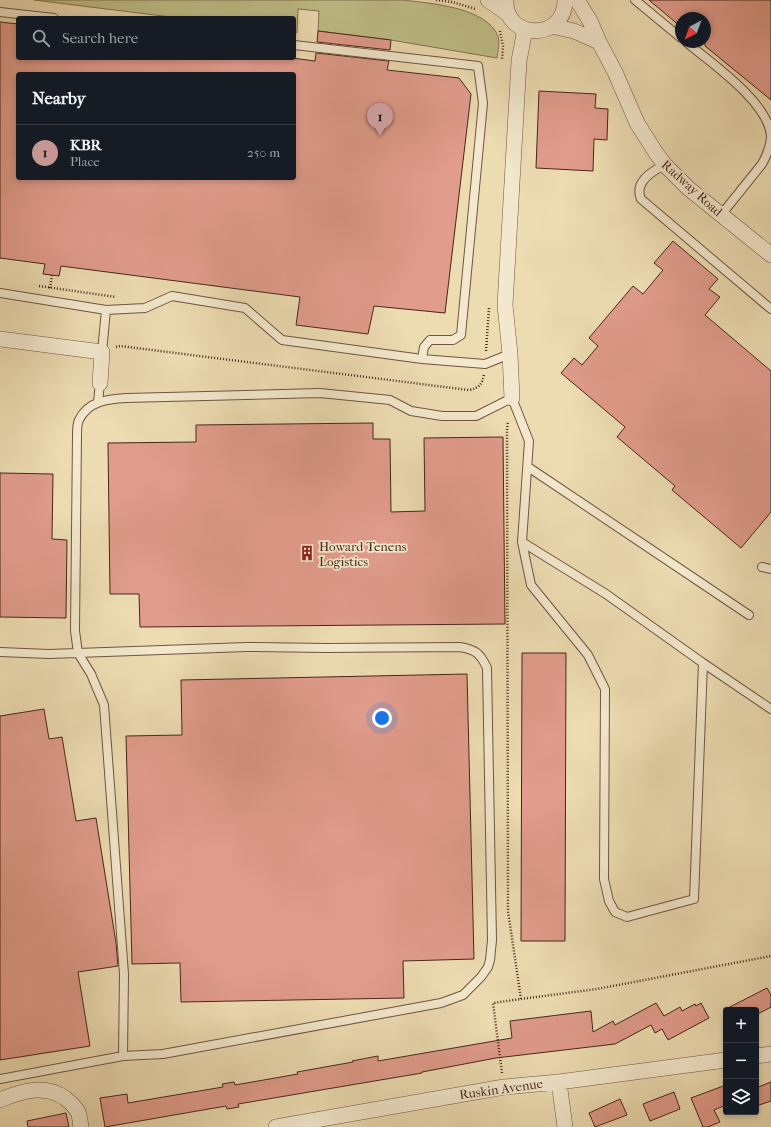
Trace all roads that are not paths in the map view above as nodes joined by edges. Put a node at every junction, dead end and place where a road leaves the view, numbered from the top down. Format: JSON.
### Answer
{"nodes":[{"id":1,"x":565,"y":0,"type":"edge"},
{"id":2,"x":577,"y":0,"type":"edge"},
{"id":3,"x":635,"y":0,"type":"edge"},
{"id":4,"x":484,"y":5,"type":"edge"},
{"id":5,"x":507,"y":7,"type":"edge"},
{"id":6,"x":0,"y":12,"type":"edge"},
{"id":7,"x":36,"y":16,"type":"edge"},
{"id":8,"x":552,"y":26,"type":"junction"},
{"id":9,"x":525,"y":29,"type":"junction"},
{"id":10,"x":675,"y":33,"type":"edge"},
{"id":11,"x":599,"y":42,"type":"junction"},
{"id":12,"x":296,"y":45,"type":"edge"},
{"id":13,"x":693,"y":48,"type":"edge"},
{"id":14,"x":771,"y":143,"type":"edge"},
{"id":15,"x":665,"y":165,"type":"junction"},
{"id":16,"x":722,"y":215,"type":"junction"},
{"id":17,"x":771,"y":255,"type":"edge"},
{"id":18,"x":0,"y":293,"type":"edge"},
{"id":19,"x":771,"y":309,"type":"edge"},
{"id":20,"x":106,"y":310,"type":"junction"},
{"id":21,"x":0,"y":339,"type":"edge"},
{"id":22,"x":102,"y":352,"type":"junction"},
{"id":23,"x":510,"y":354,"type":"junction"},
{"id":24,"x":422,"y":359,"type":"junction"},
{"id":25,"x":100,"y":383,"type":"joint"},
{"id":26,"x":512,"y":398,"type":"junction"},
{"id":27,"x":98,"y":402,"type":"junction"},
{"id":28,"x":528,"y":467,"type":"junction"},
{"id":29,"x":522,"y":542,"type":"junction"},
{"id":30,"x":762,"y":567,"type":"dead end"},
{"id":31,"x":771,"y":569,"type":"edge"},
{"id":32,"x":749,"y":615,"type":"dead end"},
{"id":33,"x":0,"y":652,"type":"edge"},
{"id":34,"x":78,"y":653,"type":"junction"},
{"id":35,"x":703,"y":663,"type":"junction"},
{"id":36,"x":771,"y":709,"type":"edge"},
{"id":37,"x":771,"y":1054,"type":"edge"},
{"id":38,"x":123,"y":1056,"type":"junction"},
{"id":39,"x":759,"y":1056,"type":"edge"},
{"id":40,"x":723,"y":1060,"type":"edge"},
{"id":41,"x":0,"y":1079,"type":"edge"},
{"id":42,"x":559,"y":1082,"type":"junction"},
{"id":43,"x":0,"y":1100,"type":"edge"},
{"id":44,"x":81,"y":1127,"type":"edge"},
{"id":45,"x":276,"y":1127,"type":"edge"},
{"id":46,"x":565,"y":1127,"type":"edge"}],
"edges":[{"from":1,"to":8,"type":"street"},
{"from":2,"to":11,"type":"street","name":"Radway Road"},
{"from":3,"to":10,"type":"lane"},
{"from":4,"to":5,"type":"street"},
{"from":5,"to":9,"type":"street"},
{"from":6,"to":7,"type":"lane"},
{"from":8,"to":9,"type":"street"},
{"from":8,"to":11,"type":"street"},
{"from":9,"to":23,"type":"street"},
{"from":11,"to":15,"type":"street","name":"Radway Road"},
{"from":12,"to":24,"type":"lane"},
{"from":13,"to":14,"type":"lane"},
{"from":14,"to":16,"type":"lane"},
{"from":15,"to":16,"type":"street","name":"Radway Road"},
{"from":15,"to":19,"type":"lane"},
{"from":16,"to":17,"type":"street","name":"Radway Road"},
{"from":18,"to":20,"type":"lane"},
{"from":20,"to":22,"type":"lane"},
{"from":20,"to":24,"type":"lane"},
{"from":21,"to":22,"type":"street"},
{"from":22,"to":25,"type":"street"},
{"from":23,"to":24,"type":"lane"},
{"from":23,"to":26,"type":"street"},
{"from":25,"to":27,"type":"lane"},
{"from":26,"to":27,"type":"lane"},
{"from":26,"to":28,"type":"lane"},
{"from":27,"to":34,"type":"lane"},
{"from":28,"to":29,"type":"lane"},
{"from":28,"to":32,"type":"lane"},
{"from":29,"to":35,"type":"lane"},
{"from":29,"to":35,"type":"lane"},
{"from":30,"to":31,"type":"lane"},
{"from":33,"to":34,"type":"lane"},
{"from":34,"to":38,"type":"lane"},
{"from":34,"to":38,"type":"lane"},
{"from":35,"to":36,"type":"lane"},
{"from":37,"to":39,"type":"street"},
{"from":38,"to":41,"type":"lane"},
{"from":40,"to":42,"type":"street","name":"Ruskin Avenue"},
{"from":42,"to":45,"type":"street","name":"Ruskin Avenue"},
{"from":42,"to":46,"type":"street"},
{"from":43,"to":44,"type":"street"}]}
